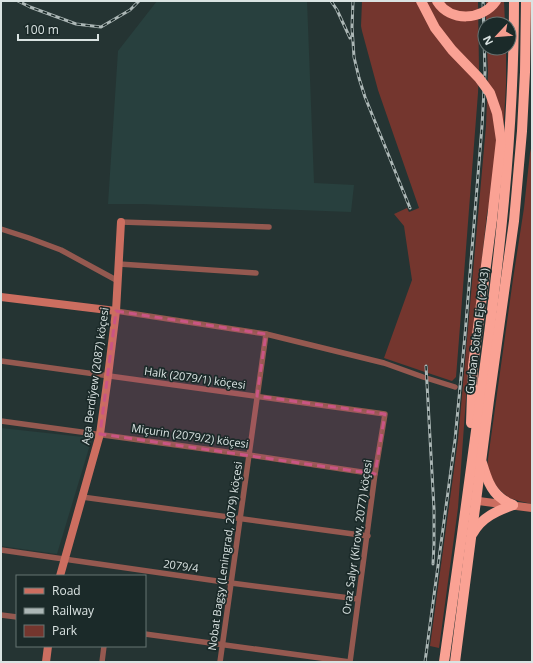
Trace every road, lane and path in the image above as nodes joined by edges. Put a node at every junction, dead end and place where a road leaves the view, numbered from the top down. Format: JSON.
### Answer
{"nodes":[{"id":1,"x":421,"y":1,"type":"edge"},
{"id":2,"x":437,"y":1,"type":"edge"},
{"id":3,"x":496,"y":1,"type":"edge"},
{"id":4,"x":514,"y":1,"type":"edge"},
{"id":5,"x":526,"y":1,"type":"edge"},
{"id":6,"x":532,"y":44,"type":"edge"},
{"id":7,"x":525,"y":72,"type":"junction"},
{"id":8,"x":121,"y":222,"type":"joint"},
{"id":9,"x":269,"y":227,"type":"dead end"},
{"id":10,"x":1,"y":228,"type":"edge"},
{"id":11,"x":118,"y":264,"type":"junction"},
{"id":12,"x":256,"y":273,"type":"dead end"},
{"id":13,"x":118,"y":281,"type":"junction"},
{"id":14,"x":1,"y":297,"type":"edge"},
{"id":15,"x":116,"y":311,"type":"junction"},
{"id":16,"x":266,"y":334,"type":"junction"},
{"id":17,"x":1,"y":361,"type":"edge"},
{"id":18,"x":108,"y":376,"type":"junction"},
{"id":19,"x":455,"y":386,"type":"dead end"},
{"id":20,"x":257,"y":396,"type":"junction"},
{"id":21,"x":385,"y":414,"type":"joint"},
{"id":22,"x":1,"y":421,"type":"edge"},
{"id":23,"x":100,"y":434,"type":"junction"},
{"id":24,"x":249,"y":455,"type":"junction"},
{"id":25,"x":481,"y":461,"type":"junction"},
{"id":26,"x":376,"y":474,"type":"junction"},
{"id":27,"x":469,"y":481,"type":"junction"},
{"id":28,"x":82,"y":497,"type":"junction"},
{"id":29,"x":472,"y":500,"type":"junction"},
{"id":30,"x":513,"y":505,"type":"junction"},
{"id":31,"x":532,"y":508,"type":"edge"},
{"id":32,"x":240,"y":519,"type":"junction"},
{"id":33,"x":368,"y":536,"type":"junction"},
{"id":34,"x":471,"y":538,"type":"junction"},
{"id":35,"x":1,"y":550,"type":"edge"},
{"id":36,"x":64,"y":560,"type":"junction"},
{"id":37,"x":60,"y":575,"type":"edge"},
{"id":38,"x":231,"y":583,"type":"junction"},
{"id":39,"x":358,"y":599,"type":"junction"},
{"id":40,"x":1,"y":615,"type":"edge"},
{"id":41,"x":16,"y":617,"type":"edge"},
{"id":42,"x":146,"y":634,"type":"edge"},
{"id":43,"x":222,"y":644,"type":"junction"},
{"id":44,"x":48,"y":647,"type":"edge"},
{"id":45,"x":104,"y":647,"type":"edge"},
{"id":46,"x":46,"y":662,"type":"edge"},
{"id":47,"x":102,"y":662,"type":"edge"},
{"id":48,"x":220,"y":662,"type":"edge"},
{"id":49,"x":350,"y":662,"type":"edge"},
{"id":50,"x":444,"y":662,"type":"edge"},
{"id":51,"x":454,"y":662,"type":"edge"}],
"edges":[{"from":1,"to":27,"type":"highway","bridge":true},
{"from":2,"to":3,"type":"highway","bridge":true},
{"from":4,"to":27,"type":"highway","name":"Gurban Soltan Eje (2043)"},
{"from":5,"to":7,"type":"highway","name":"Gurban Soltan Eje (2043)"},
{"from":6,"to":7,"type":"highway"},
{"from":7,"to":25,"type":"highway","name":"Gurban Soltan Eje (2043)"},
{"from":8,"to":9,"type":"street"},
{"from":8,"to":11,"type":"street","name":"Aga Berdiýew (2087) köçesi"},
{"from":10,"to":13,"type":"street"},
{"from":11,"to":12,"type":"street"},
{"from":11,"to":13,"type":"street","name":"Aga Berdiýew (2087) köçesi"},
{"from":13,"to":15,"type":"street","name":"Aga Berdiýew (2087) köçesi"},
{"from":14,"to":15,"type":"street"},
{"from":15,"to":16,"type":"street"},
{"from":15,"to":18,"type":"street","name":"Aga Berdiýew (2087) köçesi"},
{"from":16,"to":19,"type":"street"},
{"from":16,"to":20,"type":"street","name":"Nobat Bagşy (Leningrad, 2079) köçesi"},
{"from":17,"to":18,"type":"street","name":"Halk (2079/1) köçesi"},
{"from":18,"to":20,"type":"street","name":"Halk (2079/1) köçesi"},
{"from":18,"to":23,"type":"street","name":"Aga Berdiýew (2087) köçesi"},
{"from":20,"to":21,"type":"street","name":"Halk (2079/1) köçesi"},
{"from":20,"to":24,"type":"street","name":"Nobat Bagşy (Leningrad, 2079) köçesi"},
{"from":21,"to":26,"type":"street","name":"Oraz Salyr (Kirow, 2077) köçesi"},
{"from":22,"to":23,"type":"street","name":"Miçurin (2079/2) köçesi"},
{"from":23,"to":24,"type":"street","name":"Miçurin (2079/2) köçesi"},
{"from":23,"to":28,"type":"street","name":"Aga Berdiýew (2087) köçesi"},
{"from":24,"to":26,"type":"street","name":"Miçurin (2079/2) köçesi"},
{"from":24,"to":32,"type":"street","name":"Nobat Bagşy (Leningrad, 2079) köçesi"},
{"from":25,"to":29,"type":"highway","name":"Gurban Soltan Eje (2043)"},
{"from":25,"to":30,"type":"highway","name":"Gurban Soltan Eje (2043)"},
{"from":26,"to":33,"type":"street","name":"Oraz Salyr (Kirow, 2077) köçesi"},
{"from":27,"to":29,"type":"highway","name":"Gurban Soltan Eje (2043)"},
{"from":28,"to":32,"type":"street"},
{"from":28,"to":36,"type":"street","name":"Aga Berdiýew (2087) köçesi"},
{"from":29,"to":30,"type":"street"},
{"from":29,"to":34,"type":"highway","name":"Gurban Soltan Eje (2043)"},
{"from":29,"to":50,"type":"highway","name":"Gurban Soltan Eje (2043)"},
{"from":30,"to":31,"type":"street"},
{"from":30,"to":34,"type":"highway"},
{"from":32,"to":33,"type":"street"},
{"from":32,"to":38,"type":"street","name":"Nobat Bagşy (Leningrad, 2079) köçesi"},
{"from":33,"to":39,"type":"street","name":"Oraz Salyr (Kirow, 2077) köçesi"},
{"from":34,"to":51,"type":"highway","name":"Gurban Soltan Eje (2043)"},
{"from":35,"to":36,"type":"street","name":"2079/4","number":"2079/4"},
{"from":36,"to":37,"type":"street","name":"Aga Berdiýew (2087) köçesi"},
{"from":36,"to":38,"type":"street","name":"2079/4","number":"2079/4"},
{"from":38,"to":39,"type":"street","name":"2079/4","number":"2079/4"},
{"from":38,"to":43,"type":"street","name":"Nobat Bagşy (Leningrad, 2079) köçesi"},
{"from":39,"to":49,"type":"street","name":"Oraz Salyr (Kirow, 2077) köçesi"},
{"from":40,"to":41,"type":"street"},
{"from":42,"to":43,"type":"street"},
{"from":43,"to":48,"type":"street","name":"Nobat Bagşy (Leningrad, 2079) köçesi"},
{"from":43,"to":49,"type":"street"},
{"from":44,"to":46,"type":"street"},
{"from":45,"to":47,"type":"street"}]}
